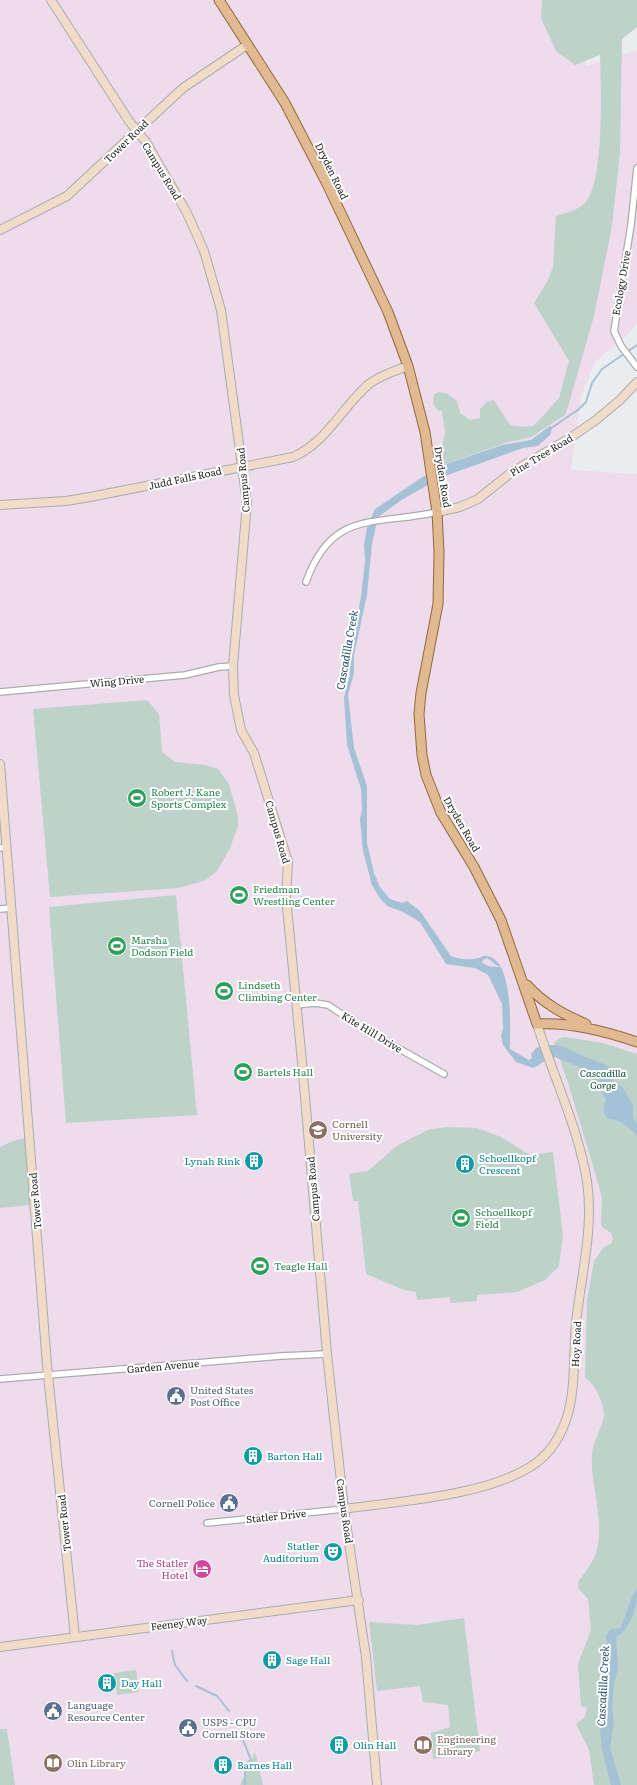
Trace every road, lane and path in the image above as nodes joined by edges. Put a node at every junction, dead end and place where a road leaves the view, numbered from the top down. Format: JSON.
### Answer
{"nodes":[{"id":1,"x":51,"y":0,"type":"edge"},
{"id":2,"x":218,"y":0,"type":"edge"},
{"id":3,"x":247,"y":45,"type":"junction"},
{"id":4,"x":137,"y":131,"type":"junction"},
{"id":5,"x":637,"y":168,"type":"edge"},
{"id":6,"x":0,"y":230,"type":"edge"},
{"id":7,"x":408,"y":366,"type":"junction"},
{"id":8,"x":637,"y":367,"type":"edge"},
{"id":9,"x":637,"y":382,"type":"edge"},
{"id":10,"x":243,"y":467,"type":"junction"},
{"id":11,"x":0,"y":505,"type":"edge"},
{"id":12,"x":437,"y":512,"type":"junction"},
{"id":13,"x":306,"y":582,"type":"dead end"},
{"id":14,"x":233,"y":666,"type":"junction"},
{"id":15,"x":0,"y":692,"type":"edge"},
{"id":16,"x":0,"y":764,"type":"edge"},
{"id":17,"x":3,"y":848,"type":"edge"},
{"id":18,"x":12,"y":908,"type":"junction"},
{"id":19,"x":0,"y":909,"type":"edge"},
{"id":20,"x":524,"y":981,"type":"junction"},
{"id":21,"x":296,"y":1005,"type":"junction"},
{"id":22,"x":537,"y":1024,"type":"junction"},
{"id":23,"x":601,"y":1031,"type":"junction"},
{"id":24,"x":637,"y":1042,"type":"edge"},
{"id":25,"x":444,"y":1074,"type":"dead end"},
{"id":26,"x":327,"y":1354,"type":"junction"},
{"id":27,"x":48,"y":1375,"type":"junction"},
{"id":28,"x":0,"y":1379,"type":"edge"},
{"id":29,"x":344,"y":1509,"type":"junction"},
{"id":30,"x":207,"y":1523,"type":"dead end"},
{"id":31,"x":359,"y":1600,"type":"junction"},
{"id":32,"x":75,"y":1637,"type":"junction"},
{"id":33,"x":0,"y":1647,"type":"edge"},
{"id":34,"x":377,"y":1785,"type":"edge"}],
"edges":[{"from":1,"to":4,"type":"street","name":"Campus Road"},
{"from":2,"to":3,"type":"main road","name":"Dryden Road"},
{"from":3,"to":4,"type":"street","name":"Tower Road"},
{"from":3,"to":7,"type":"main road","name":"Dryden Road"},
{"from":4,"to":6,"type":"street","name":"Tower Road"},
{"from":4,"to":10,"type":"street","name":"Campus Road"},
{"from":5,"to":8,"type":"street","name":"Ecology Drive"},
{"from":7,"to":10,"type":"street","name":"Judd Falls Road"},
{"from":7,"to":12,"type":"main road","name":"Dryden Road"},
{"from":9,"to":12,"type":"street","name":"Pine Tree Road"},
{"from":10,"to":11,"type":"street","name":"Judd Falls Road"},
{"from":10,"to":14,"type":"street","name":"Campus Road"},
{"from":12,"to":13,"type":"street"},
{"from":12,"to":20,"type":"main road","name":"Dryden Road"},
{"from":14,"to":15,"type":"street","name":"Wing Drive"},
{"from":14,"to":21,"type":"street","name":"Campus Road"},
{"from":16,"to":17,"type":"street","name":"Tower Road"},
{"from":17,"to":18,"type":"street","name":"Tower Road"},
{"from":18,"to":19,"type":"street"},
{"from":18,"to":27,"type":"street","name":"Tower Road"},
{"from":20,"to":22,"type":"main road","name":"Dryden Road"},
{"from":20,"to":23,"type":"main road","name":"Dryden Road"},
{"from":21,"to":25,"type":"street","name":"Kite Hill Drive"},
{"from":21,"to":26,"type":"street","name":"Campus Road"},
{"from":22,"to":23,"type":"main road","name":"Dryden Road"},
{"from":22,"to":29,"type":"street","name":"Hoy Road"},
{"from":23,"to":24,"type":"main road","name":"Dryden Road"},
{"from":26,"to":27,"type":"street","name":"Garden Avenue"},
{"from":26,"to":29,"type":"street","name":"Campus Road"},
{"from":27,"to":28,"type":"street","name":"Garden Avenue"},
{"from":27,"to":32,"type":"street","name":"Tower Road"},
{"from":29,"to":30,"type":"street","name":"Statler Drive"},
{"from":29,"to":31,"type":"street","name":"Campus Road"},
{"from":31,"to":32,"type":"street","name":"Feeney Way"},
{"from":31,"to":34,"type":"street","name":"Campus Road"},
{"from":32,"to":33,"type":"street","name":"Feeney Way"}]}
